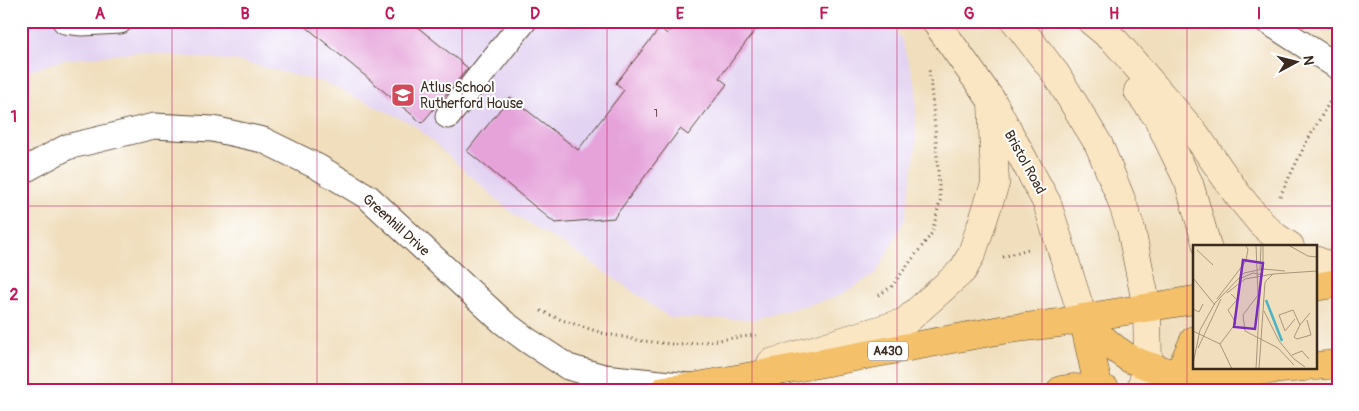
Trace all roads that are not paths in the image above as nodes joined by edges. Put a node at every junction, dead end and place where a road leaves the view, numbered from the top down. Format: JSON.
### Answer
{"nodes":[{"id":1,"x":64,"y":21,"type":"edge"},
{"id":2,"x":120,"y":21,"type":"edge"},
{"id":3,"x":524,"y":21,"type":"edge"},
{"id":4,"x":935,"y":21,"type":"edge"},
{"id":5,"x":1015,"y":21,"type":"edge"},
{"id":6,"x":1079,"y":21,"type":"edge"},
{"id":7,"x":1091,"y":21,"type":"edge"},
{"id":8,"x":1267,"y":21,"type":"edge"},
{"id":9,"x":1333,"y":64,"type":"edge"},
{"id":10,"x":992,"y":101,"type":"junction"},
{"id":11,"x":448,"y":116,"type":"dead end"},
{"id":12,"x":21,"y":172,"type":"edge"},
{"id":13,"x":1206,"y":245,"type":"edge"},
{"id":14,"x":1288,"y":245,"type":"edge"},
{"id":15,"x":1316,"y":260,"type":"edge"},
{"id":16,"x":1338,"y":269,"type":"edge"},
{"id":17,"x":1338,"y":284,"type":"edge"},
{"id":18,"x":1316,"y":287,"type":"edge"},
{"id":19,"x":1193,"y":300,"type":"edge"},
{"id":20,"x":1147,"y":308,"type":"junction"},
{"id":21,"x":1082,"y":318,"type":"junction"},
{"id":22,"x":1193,"y":342,"type":"edge"},
{"id":23,"x":1338,"y":364,"type":"edge"},
{"id":24,"x":1316,"y":366,"type":"edge"},
{"id":25,"x":1296,"y":368,"type":"edge"},
{"id":26,"x":1222,"y":377,"type":"edge"},
{"id":27,"x":1144,"y":378,"type":"edge"},
{"id":28,"x":1176,"y":382,"type":"edge"},
{"id":29,"x":703,"y":388,"type":"edge"},
{"id":30,"x":1101,"y":389,"type":"edge"},
{"id":31,"x":665,"y":390,"type":"edge"},
{"id":32,"x":1061,"y":390,"type":"edge"}],
"edges":[{"from":1,"to":2,"type":"street"},
{"from":3,"to":11,"type":"street"},
{"from":4,"to":10,"type":"main road","name":"Bristol Road"},
{"from":5,"to":20,"type":"main road"},
{"from":6,"to":13,"type":"main road"},
{"from":7,"to":14,"type":"main road"},
{"from":8,"to":9,"type":"street"},
{"from":10,"to":21,"type":"main road","name":"Bristol Road"},
{"from":10,"to":29,"type":"main road"},
{"from":12,"to":29,"type":"street","name":"Greenhill Drive"},
{"from":15,"to":16,"type":"main road"},
{"from":17,"to":18,"type":"main road"},
{"from":19,"to":20,"type":"main road","number":"A430"},
{"from":20,"to":21,"type":"main road","number":"A430"},
{"from":20,"to":27,"type":"main road"},
{"from":21,"to":27,"type":"main road"},
{"from":21,"to":29,"type":"main road","number":"A430"},
{"from":21,"to":30,"type":"main road"},
{"from":22,"to":28,"type":"main road"},
{"from":23,"to":24,"type":"main road"},
{"from":25,"to":26,"type":"main road"},
{"from":26,"to":28,"type":"main road"},
{"from":27,"to":28,"type":"main road"},
{"from":29,"to":31,"type":"main road"},
{"from":30,"to":32,"type":"main road"}]}
